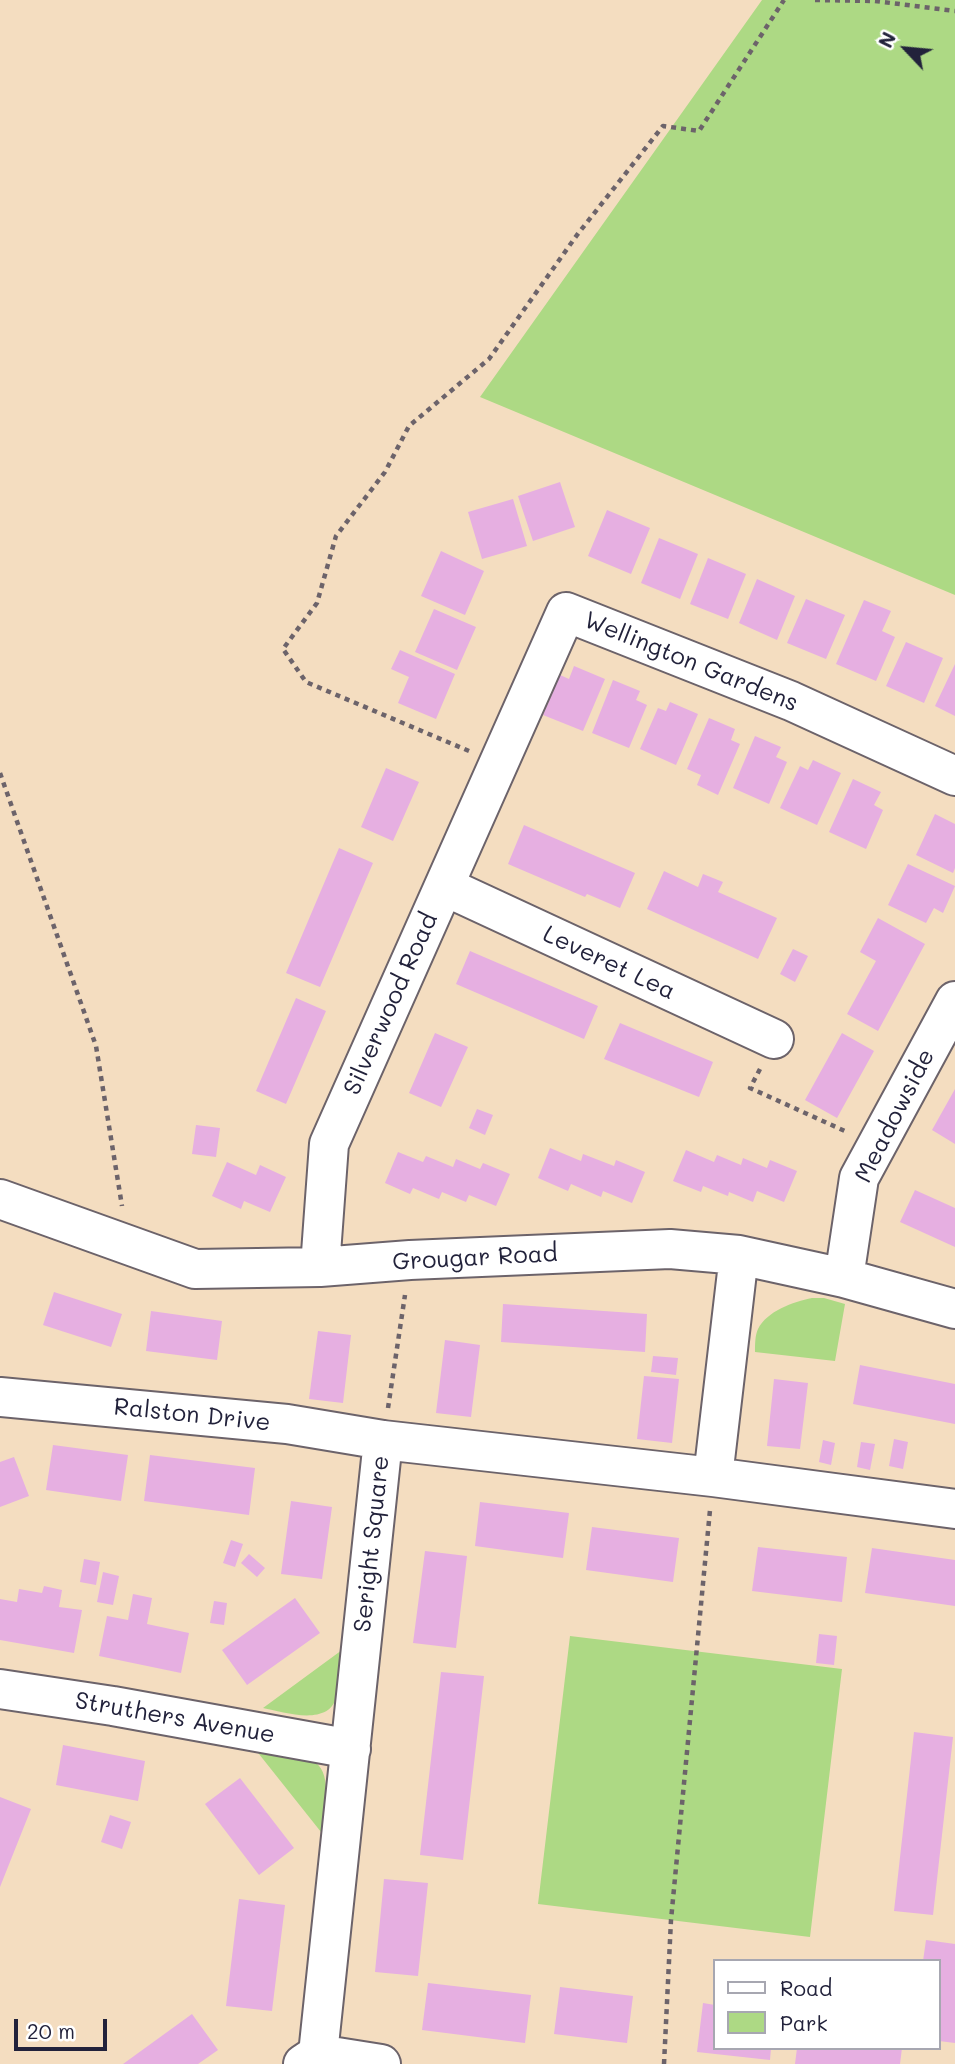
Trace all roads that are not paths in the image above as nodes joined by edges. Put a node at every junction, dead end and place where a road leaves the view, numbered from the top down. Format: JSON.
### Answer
{"nodes":[{"id":1,"x":501,"y":758,"type":"joint"},
{"id":2,"x":955,"y":776,"type":"edge"},
{"id":3,"x":444,"y":886,"type":"junction"},
{"id":4,"x":955,"y":1001,"type":"edge"},
{"id":5,"x":774,"y":1039,"type":"road end"},
{"id":6,"x":0,"y":1199,"type":"edge"},
{"id":7,"x":739,"y":1255,"type":"junction"},
{"id":8,"x":320,"y":1267,"type":"junction"},
{"id":9,"x":844,"y":1278,"type":"junction"},
{"id":10,"x":955,"y":1309,"type":"edge"},
{"id":11,"x":0,"y":1396,"type":"edge"},
{"id":12,"x":383,"y":1440,"type":"junction"},
{"id":13,"x":713,"y":1477,"type":"junction"},
{"id":14,"x":955,"y":1509,"type":"edge"},
{"id":15,"x":0,"y":1689,"type":"edge"},
{"id":16,"x":351,"y":1749,"type":"junction"},
{"id":17,"x":310,"y":2059,"type":"edge"},
{"id":18,"x":381,"y":2064,"type":"edge"}],
"edges":[{"from":1,"to":2,"type":"street","name":"Wellington Gardens"},
{"from":1,"to":3,"type":"street","name":"Silverwood Road"},
{"from":3,"to":5,"type":"street","name":"Leveret Lea"},
{"from":3,"to":8,"type":"street","name":"Silverwood Road"},
{"from":4,"to":9,"type":"street","name":"Meadowside"},
{"from":6,"to":8,"type":"street","name":"Grougar Road"},
{"from":7,"to":8,"type":"street","name":"Grougar Road"},
{"from":7,"to":9,"type":"street","name":"Grougar Road"},
{"from":7,"to":13,"type":"street"},
{"from":9,"to":10,"type":"street","name":"Grougar Road"},
{"from":11,"to":12,"type":"street","name":"Ralston Drive"},
{"from":12,"to":13,"type":"street","name":"Seright Square"},
{"from":12,"to":16,"type":"street","name":"Seright Square"},
{"from":13,"to":14,"type":"street","name":"Seright Square"},
{"from":15,"to":16,"type":"street","name":"Struthers Avenue"},
{"from":16,"to":17,"type":"street","name":"Seright Square"},
{"from":17,"to":18,"type":"street","name":"Seright Square"}]}
